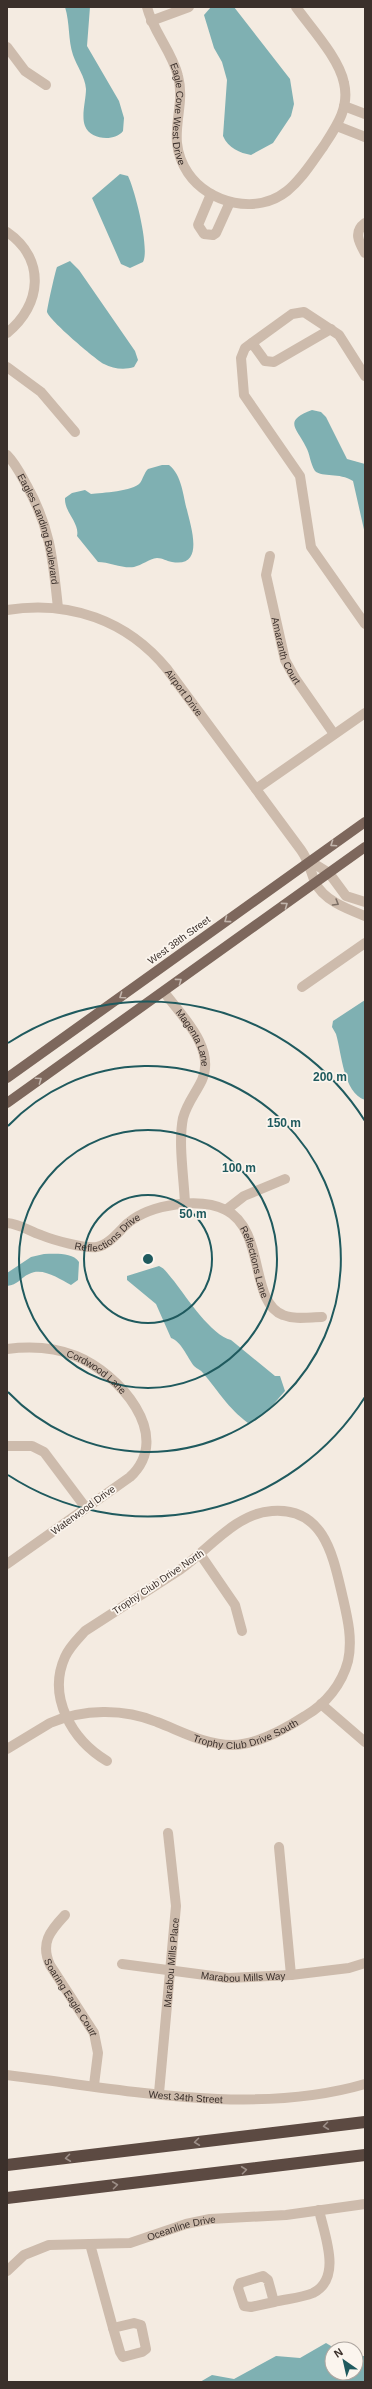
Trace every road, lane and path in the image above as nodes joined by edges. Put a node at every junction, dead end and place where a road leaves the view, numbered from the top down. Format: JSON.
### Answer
{"nodes":[{"id":1,"x":147,"y":7,"type":"edge"},
{"id":2,"x":189,"y":7,"type":"edge"},
{"id":3,"x":296,"y":7,"type":"edge"},
{"id":4,"x":151,"y":21,"type":"junction"},
{"id":5,"x":7,"y":47,"type":"edge"},
{"id":6,"x":46,"y":85,"type":"dead end"},
{"id":7,"x":344,"y":106,"type":"junction"},
{"id":8,"x":365,"y":114,"type":"edge"},
{"id":9,"x":337,"y":126,"type":"junction"},
{"id":10,"x":365,"y":137,"type":"edge"},
{"id":11,"x":211,"y":194,"type":"junction"},
{"id":12,"x":230,"y":202,"type":"junction"},
{"id":13,"x":365,"y":223,"type":"edge"},
{"id":14,"x":7,"y":232,"type":"edge"},
{"id":15,"x":365,"y":253,"type":"edge"},
{"id":16,"x":331,"y":329,"type":"junction"},
{"id":17,"x":7,"y":333,"type":"edge"},
{"id":18,"x":252,"y":343,"type":"junction"},
{"id":19,"x":7,"y":367,"type":"edge"},
{"id":20,"x":365,"y":376,"type":"edge"},
{"id":21,"x":75,"y":432,"type":"dead end"},
{"id":22,"x":7,"y":455,"type":"edge"},
{"id":23,"x":270,"y":556,"type":"dead end"},
{"id":24,"x":58,"y":608,"type":"junction"},
{"id":25,"x":7,"y":610,"type":"edge"},
{"id":26,"x":365,"y":624,"type":"edge"},
{"id":27,"x":365,"y":713,"type":"edge"},
{"id":28,"x":334,"y":734,"type":"junction"},
{"id":29,"x":256,"y":789,"type":"junction"},
{"id":30,"x":365,"y":822,"type":"edge"},
{"id":31,"x":365,"y":847,"type":"edge"},
{"id":32,"x":308,"y":860,"type":"junction"},
{"id":33,"x":329,"y":873,"type":"junction"},
{"id":34,"x":315,"y":883,"type":"junction"},
{"id":35,"x":365,"y":902,"type":"edge"},
{"id":36,"x":365,"y":916,"type":"edge"},
{"id":37,"x":365,"y":943,"type":"edge"},
{"id":38,"x":302,"y":987,"type":"dead end"},
{"id":39,"x":164,"y":992,"type":"junction"},
{"id":40,"x":7,"y":1078,"type":"edge"},
{"id":41,"x":7,"y":1103,"type":"edge"},
{"id":42,"x":285,"y":1179,"type":"dead end"},
{"id":43,"x":185,"y":1204,"type":"junction"},
{"id":44,"x":226,"y":1210,"type":"junction"},
{"id":45,"x":7,"y":1223,"type":"edge"},
{"id":46,"x":322,"y":1317,"type":"dead end"},
{"id":47,"x":7,"y":1349,"type":"edge"},
{"id":48,"x":7,"y":1446,"type":"edge"},
{"id":49,"x":147,"y":1446,"type":"joint"},
{"id":50,"x":86,"y":1508,"type":"junction"},
{"id":51,"x":329,"y":1546,"type":"joint"},
{"id":52,"x":200,"y":1554,"type":"junction"},
{"id":53,"x":7,"y":1564,"type":"edge"},
{"id":54,"x":242,"y":1631,"type":"dead end"},
{"id":55,"x":321,"y":1704,"type":"junction"},
{"id":56,"x":67,"y":1718,"type":"junction"},
{"id":57,"x":365,"y":1742,"type":"edge"},
{"id":58,"x":7,"y":1749,"type":"edge"},
{"id":59,"x":107,"y":1761,"type":"dead end"},
{"id":60,"x":168,"y":1833,"type":"dead end"},
{"id":61,"x":279,"y":1847,"type":"dead end"},
{"id":62,"x":66,"y":1915,"type":"dead end"},
{"id":63,"x":365,"y":1963,"type":"edge"},
{"id":64,"x":122,"y":1964,"type":"dead end"},
{"id":65,"x":172,"y":1972,"type":"junction"},
{"id":66,"x":291,"y":1975,"type":"junction"},
{"id":67,"x":7,"y":2075,"type":"edge"},
{"id":68,"x":365,"y":2084,"type":"edge"},
{"id":69,"x":94,"y":2085,"type":"junction"},
{"id":70,"x":159,"y":2093,"type":"junction"},
{"id":71,"x":365,"y":2122,"type":"edge"},
{"id":72,"x":365,"y":2155,"type":"edge"},
{"id":73,"x":7,"y":2165,"type":"edge"},
{"id":74,"x":7,"y":2198,"type":"edge"},
{"id":75,"x":365,"y":2204,"type":"edge"},
{"id":76,"x":319,"y":2210,"type":"junction"},
{"id":77,"x":90,"y":2244,"type":"junction"},
{"id":78,"x":7,"y":2271,"type":"edge"},
{"id":79,"x":274,"y":2302,"type":"dead end"},
{"id":80,"x":113,"y":2328,"type":"dead end"}],
"edges":[{"from":1,"to":4,"type":"street","name":"Eagle Cove West Drive"},
{"from":2,"to":4,"type":"street"},
{"from":3,"to":7,"type":"street"},
{"from":4,"to":11,"type":"street","name":"Eagle Cove West Drive"},
{"from":5,"to":6,"type":"street"},
{"from":7,"to":8,"type":"street"},
{"from":7,"to":9,"type":"street"},
{"from":9,"to":10,"type":"street"},
{"from":9,"to":12,"type":"street"},
{"from":11,"to":12,"type":"street","name":"Eagle Cove West Drive"},
{"from":11,"to":12,"type":"street"},
{"from":13,"to":15,"type":"street"},
{"from":14,"to":17,"type":"street"},
{"from":16,"to":18,"type":"street"},
{"from":16,"to":18,"type":"street"},
{"from":16,"to":20,"type":"street"},
{"from":18,"to":26,"type":"street"},
{"from":19,"to":21,"type":"street"},
{"from":22,"to":24,"type":"street","name":"Eagles Landing Boulevard"},
{"from":23,"to":28,"type":"street","name":"Amaranth Court"},
{"from":24,"to":25,"type":"street","name":"Airport Drive"},
{"from":24,"to":29,"type":"street","name":"Airport Drive"},
{"from":27,"to":28,"type":"street"},
{"from":28,"to":29,"type":"street"},
{"from":29,"to":32,"type":"street","name":"Airport Drive"},
{"from":30,"to":32,"type":"main road","name":"West 38th Street","one_way":true},
{"from":31,"to":33,"type":"main road"},
{"from":32,"to":33,"type":"street"},
{"from":32,"to":34,"type":"street"},
{"from":32,"to":40,"type":"main road","name":"West 38th Street","one_way":true},
{"from":33,"to":34,"type":"main road"},
{"from":33,"to":35,"type":"street"},
{"from":34,"to":36,"type":"street","one_way":true},
{"from":39,"to":34,"type":"main road","one_way":true},
{"from":37,"to":38,"type":"street"},
{"from":41,"to":39,"type":"main road","one_way":true},
{"from":39,"to":43,"type":"street","name":"Magenta Lane"},
{"from":42,"to":44,"type":"street"},
{"from":43,"to":44,"type":"street"},
{"from":43,"to":45,"type":"street","name":"Reflections Drive"},
{"from":44,"to":46,"type":"street","name":"Reflections Lane"},
{"from":47,"to":49,"type":"street","name":"Cordwood Lane"},
{"from":48,"to":50,"type":"street"},
{"from":49,"to":50,"type":"street","name":"Waterwood Drive"},
{"from":50,"to":53,"type":"street","name":"Waterwood Drive"},
{"from":51,"to":52,"type":"street","name":"Trophy Club Drive North"},
{"from":51,"to":55,"type":"street","name":"Trophy Club Drive South"},
{"from":52,"to":54,"type":"street"},
{"from":52,"to":56,"type":"street","name":"Trophy Club Drive North"},
{"from":55,"to":56,"type":"street","name":"Trophy Club Drive South"},
{"from":55,"to":57,"type":"street"},
{"from":56,"to":58,"type":"street","name":"Trophy Club Drive South"},
{"from":56,"to":59,"type":"street","name":"Trophy Club Drive North"},
{"from":60,"to":65,"type":"street","name":"Marabou Mills Place"},
{"from":61,"to":66,"type":"street"},
{"from":62,"to":69,"type":"street","name":"Soaring Eagle Court"},
{"from":63,"to":66,"type":"street","name":"Marabou Mills Way"},
{"from":64,"to":65,"type":"street","name":"Marabou Mills Way"},
{"from":65,"to":66,"type":"street","name":"Marabou Mills Way"},
{"from":65,"to":70,"type":"street","name":"Marabou Mills Place"},
{"from":67,"to":69,"type":"street","name":"West 34th Street"},
{"from":68,"to":70,"type":"street","name":"West 34th Street"},
{"from":69,"to":70,"type":"street","name":"West 34th Street"},
{"from":71,"to":73,"type":"highway","one_way":true},
{"from":74,"to":72,"type":"highway","one_way":true},
{"from":75,"to":76,"type":"street","name":"Oceanline Drive"},
{"from":76,"to":77,"type":"street","name":"Oceanline Drive"},
{"from":76,"to":79,"type":"street"},
{"from":77,"to":78,"type":"street","name":"Oceanline Drive"},
{"from":77,"to":80,"type":"street"}]}
